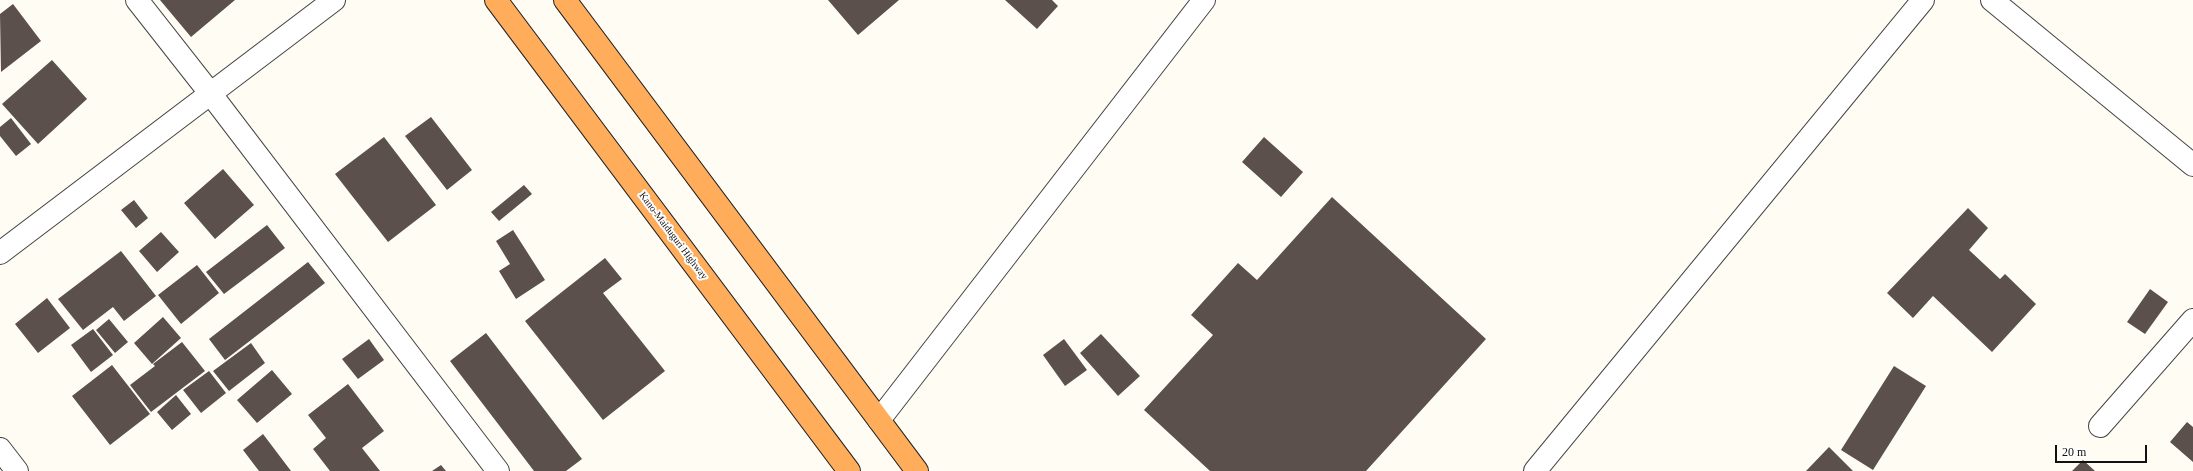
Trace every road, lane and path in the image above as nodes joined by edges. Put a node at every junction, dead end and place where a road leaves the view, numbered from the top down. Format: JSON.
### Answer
{"nodes":[{"id":1,"x":137,"y":0,"type":"edge"},
{"id":2,"x":334,"y":0,"type":"edge"},
{"id":3,"x":496,"y":0,"type":"edge"},
{"id":4,"x":565,"y":0,"type":"edge"},
{"id":5,"x":1204,"y":0,"type":"edge"},
{"id":6,"x":1923,"y":0,"type":"edge"},
{"id":7,"x":1992,"y":0,"type":"edge"},
{"id":8,"x":210,"y":92,"type":"junction"},
{"id":9,"x":2193,"y":165,"type":"edge"},
{"id":10,"x":0,"y":253,"type":"edge"},
{"id":11,"x":2193,"y":320,"type":"edge"},
{"id":12,"x":879,"y":420,"type":"junction"},
{"id":13,"x":2100,"y":426,"type":"dead end"},
{"id":14,"x":0,"y":449,"type":"edge"},
{"id":15,"x":17,"y":471,"type":"edge"},
{"id":16,"x":498,"y":471,"type":"edge"},
{"id":17,"x":849,"y":471,"type":"edge"},
{"id":18,"x":916,"y":471,"type":"edge"},
{"id":19,"x":1535,"y":471,"type":"edge"}],
"edges":[{"from":1,"to":8,"type":"street"},
{"from":2,"to":8,"type":"street"},
{"from":3,"to":17,"type":"highway","name":"Kano-Maiduguri Highway"},
{"from":4,"to":12,"type":"highway"},
{"from":5,"to":12,"type":"street"},
{"from":6,"to":19,"type":"street"},
{"from":7,"to":9,"type":"street"},
{"from":8,"to":10,"type":"street"},
{"from":8,"to":16,"type":"street"},
{"from":11,"to":13,"type":"street"},
{"from":12,"to":18,"type":"highway"},
{"from":14,"to":15,"type":"street"}]}
